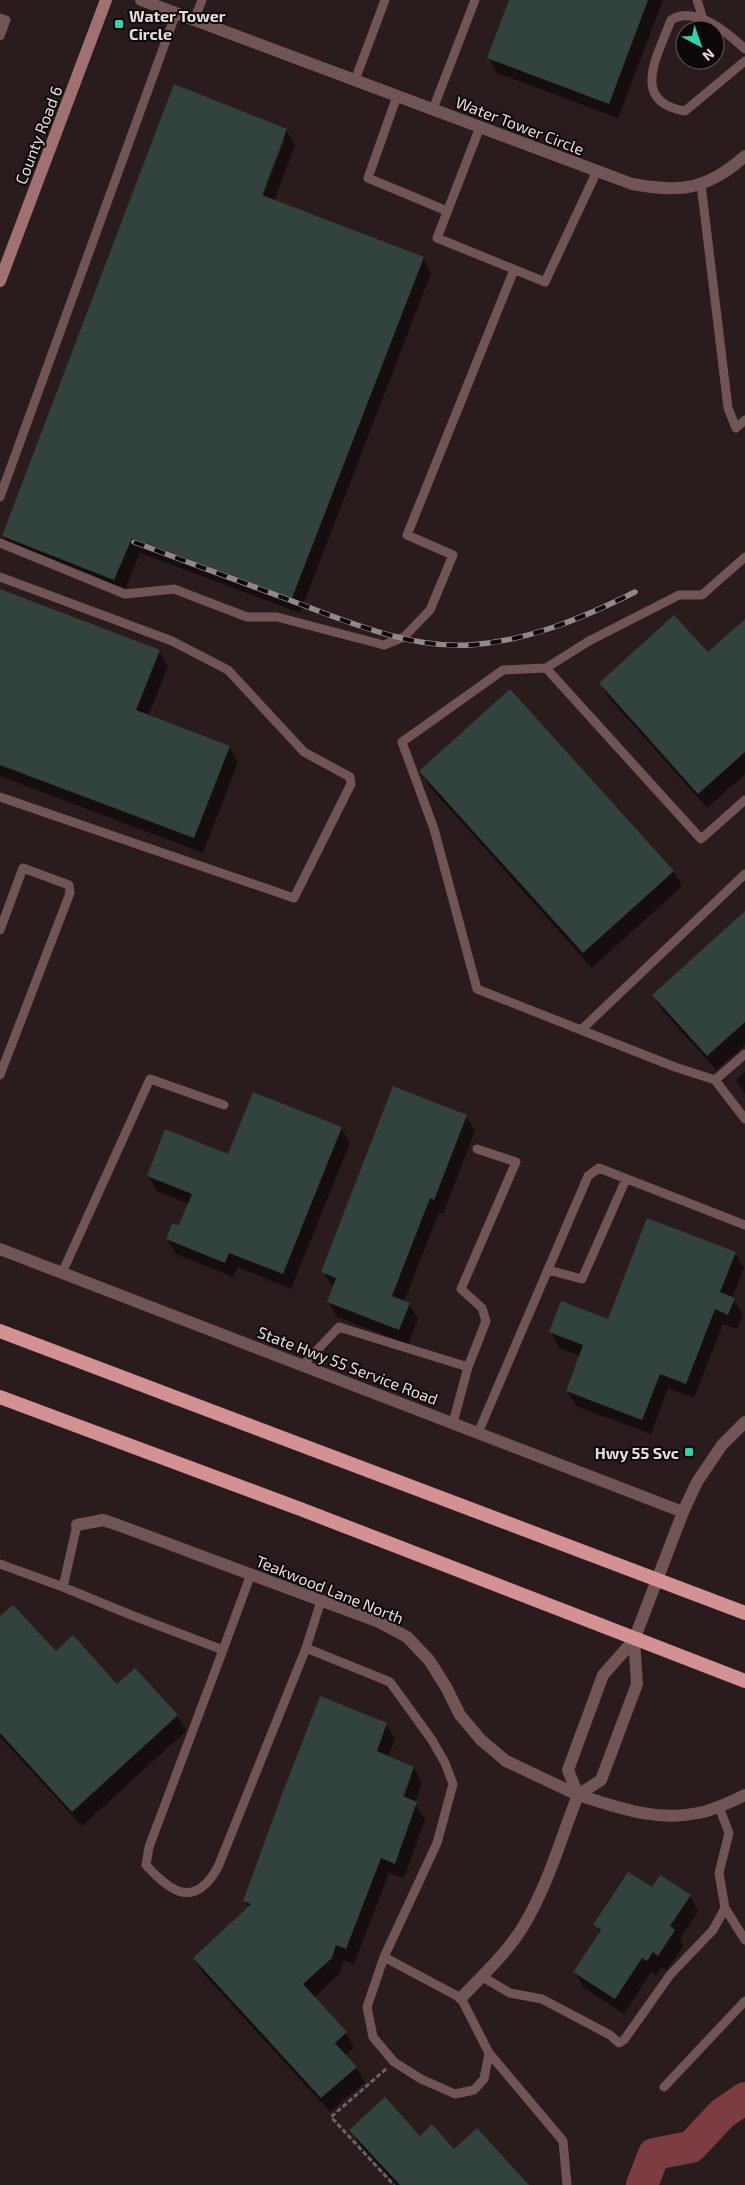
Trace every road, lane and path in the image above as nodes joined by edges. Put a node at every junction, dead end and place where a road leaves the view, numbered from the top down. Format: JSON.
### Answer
{"nodes":[{"id":1,"x":106,"y":0,"type":"edge"},
{"id":2,"x":140,"y":0,"type":"edge"},
{"id":3,"x":202,"y":0,"type":"edge"},
{"id":4,"x":385,"y":0,"type":"edge"},
{"id":5,"x":475,"y":0,"type":"edge"},
{"id":6,"x":697,"y":0,"type":"edge"},
{"id":7,"x":176,"y":13,"type":"junction"},
{"id":8,"x":0,"y":18,"type":"edge"},
{"id":9,"x":703,"y":19,"type":"junction"},
{"id":10,"x":194,"y":20,"type":"junction"},
{"id":11,"x":0,"y":36,"type":"edge"},
{"id":12,"x":745,"y":49,"type":"edge"},
{"id":13,"x":745,"y":61,"type":"edge"},
{"id":14,"x":355,"y":80,"type":"junction"},
{"id":15,"x":398,"y":96,"type":"junction"},
{"id":16,"x":433,"y":110,"type":"junction"},
{"id":17,"x":480,"y":127,"type":"junction"},
{"id":18,"x":745,"y":156,"type":"edge"},
{"id":19,"x":597,"y":171,"type":"junction"},
{"id":20,"x":701,"y":184,"type":"junction"},
{"id":21,"x":447,"y":211,"type":"junction"},
{"id":22,"x":514,"y":270,"type":"junction"},
{"id":23,"x":0,"y":281,"type":"edge"},
{"id":24,"x":745,"y":420,"type":"edge"},
{"id":25,"x":0,"y":497,"type":"edge"},
{"id":26,"x":0,"y":543,"type":"edge"},
{"id":27,"x":745,"y":557,"type":"edge"},
{"id":28,"x":0,"y":577,"type":"edge"},
{"id":29,"x":546,"y":668,"type":"junction"},
{"id":30,"x":0,"y":798,"type":"edge"},
{"id":31,"x":745,"y":800,"type":"edge"},
{"id":32,"x":745,"y":874,"type":"edge"},
{"id":33,"x":0,"y":930,"type":"edge"},
{"id":34,"x":580,"y":1030,"type":"junction"},
{"id":35,"x":745,"y":1054,"type":"edge"},
{"id":36,"x":0,"y":1075,"type":"edge"},
{"id":37,"x":715,"y":1080,"type":"junction"},
{"id":38,"x":224,"y":1105,"type":"dead end"},
{"id":39,"x":745,"y":1119,"type":"edge"},
{"id":40,"x":477,"y":1148,"type":"dead end"},
{"id":41,"x":626,"y":1179,"type":"junction"},
{"id":42,"x":745,"y":1225,"type":"edge"},
{"id":43,"x":0,"y":1249,"type":"edge"},
{"id":44,"x":548,"y":1270,"type":"junction"},
{"id":45,"x":62,"y":1273,"type":"junction"},
{"id":46,"x":0,"y":1331,"type":"edge"},
{"id":47,"x":303,"y":1365,"type":"junction"},
{"id":48,"x":468,"y":1367,"type":"junction"},
{"id":49,"x":0,"y":1397,"type":"edge"},
{"id":50,"x":745,"y":1422,"type":"edge"},
{"id":51,"x":453,"y":1423,"type":"junction"},
{"id":52,"x":478,"y":1433,"type":"junction"},
{"id":53,"x":683,"y":1512,"type":"junction"},
{"id":54,"x":77,"y":1525,"type":"joint"},
{"id":55,"x":0,"y":1564,"type":"edge"},
{"id":56,"x":251,"y":1574,"type":"junction"},
{"id":57,"x":658,"y":1579,"type":"junction"},
{"id":58,"x":63,"y":1587,"type":"junction"},
{"id":59,"x":321,"y":1601,"type":"junction"},
{"id":60,"x":745,"y":1612,"type":"edge"},
{"id":61,"x":634,"y":1640,"type":"junction"},
{"id":62,"x":306,"y":1648,"type":"junction"},
{"id":63,"x":224,"y":1650,"type":"junction"},
{"id":64,"x":745,"y":1682,"type":"edge"},
{"id":65,"x":578,"y":1794,"type":"junction"},
{"id":66,"x":745,"y":1795,"type":"edge"},
{"id":67,"x":719,"y":1807,"type":"junction"},
{"id":68,"x":726,"y":1908,"type":"junction"},
{"id":69,"x":745,"y":1940,"type":"edge"},
{"id":70,"x":384,"y":1956,"type":"junction"},
{"id":71,"x":481,"y":1976,"type":"junction"},
{"id":72,"x":462,"y":1998,"type":"junction"},
{"id":73,"x":745,"y":2001,"type":"edge"},
{"id":74,"x":489,"y":2053,"type":"junction"},
{"id":75,"x":394,"y":2062,"type":"junction"},
{"id":76,"x":664,"y":2087,"type":"dead end"},
{"id":77,"x":394,"y":2185,"type":"edge"},
{"id":78,"x":568,"y":2185,"type":"edge"}],
"edges":[{"from":1,"to":23,"type":"main road","name":"County Road 6"},
{"from":2,"to":7,"type":"street","name":"Water Tower Circle"},
{"from":3,"to":10,"type":"lane"},
{"from":4,"to":14,"type":"lane"},
{"from":5,"to":16,"type":"lane"},
{"from":6,"to":9,"type":"lane"},
{"from":7,"to":10,"type":"street","name":"Water Tower Circle"},
{"from":7,"to":25,"type":"lane"},
{"from":8,"to":11,"type":"lane"},
{"from":9,"to":12,"type":"lane"},
{"from":9,"to":13,"type":"lane"},
{"from":10,"to":14,"type":"street","name":"Water Tower Circle"},
{"from":14,"to":15,"type":"street","name":"Water Tower Circle"},
{"from":15,"to":16,"type":"street","name":"Water Tower Circle"},
{"from":15,"to":21,"type":"lane"},
{"from":16,"to":17,"type":"street","name":"Water Tower Circle"},
{"from":17,"to":19,"type":"street","name":"Water Tower Circle"},
{"from":17,"to":21,"type":"lane"},
{"from":18,"to":20,"type":"street","name":"Water Tower Circle"},
{"from":19,"to":20,"type":"street","name":"Water Tower Circle"},
{"from":19,"to":22,"type":"lane"},
{"from":20,"to":24,"type":"lane"},
{"from":21,"to":22,"type":"lane"},
{"from":22,"to":26,"type":"lane"},
{"from":27,"to":29,"type":"lane"},
{"from":28,"to":30,"type":"lane"},
{"from":29,"to":31,"type":"lane"},
{"from":29,"to":34,"type":"lane"},
{"from":32,"to":34,"type":"lane"},
{"from":33,"to":36,"type":"lane"},
{"from":34,"to":37,"type":"lane"},
{"from":35,"to":37,"type":"lane"},
{"from":37,"to":39,"type":"lane"},
{"from":38,"to":45,"type":"lane"},
{"from":40,"to":48,"type":"lane"},
{"from":41,"to":42,"type":"lane"},
{"from":41,"to":44,"type":"lane"},
{"from":41,"to":44,"type":"lane"},
{"from":43,"to":45,"type":"street","name":"State Hwy 55 Service Road"},
{"from":44,"to":52,"type":"lane"},
{"from":45,"to":47,"type":"street","name":"State Hwy 55 Service Road"},
{"from":46,"to":57,"type":"highway"},
{"from":47,"to":48,"type":"lane"},
{"from":47,"to":51,"type":"street","name":"State Hwy 55 Service Road"},
{"from":48,"to":51,"type":"lane"},
{"from":49,"to":61,"type":"highway"},
{"from":50,"to":53,"type":"street"},
{"from":51,"to":52,"type":"street","name":"State Hwy 55 Service Road"},
{"from":52,"to":53,"type":"street","name":"State Hwy 55 Service Road"},
{"from":53,"to":57,"type":"street"},
{"from":54,"to":56,"type":"street","name":"Teakwood Lane North"},
{"from":54,"to":58,"type":"lane"},
{"from":55,"to":58,"type":"lane"},
{"from":56,"to":59,"type":"street","name":"Teakwood Lane North"},
{"from":56,"to":63,"type":"lane"},
{"from":57,"to":60,"type":"highway"},
{"from":57,"to":61,"type":"street"},
{"from":58,"to":63,"type":"lane"},
{"from":59,"to":62,"type":"lane"},
{"from":59,"to":65,"type":"street","name":"Teakwood Lane North"},
{"from":61,"to":64,"type":"highway"},
{"from":61,"to":65,"type":"street"},
{"from":61,"to":65,"type":"street"},
{"from":62,"to":63,"type":"lane"},
{"from":62,"to":70,"type":"lane"},
{"from":65,"to":67,"type":"street","name":"Teakwood Lane North"},
{"from":65,"to":71,"type":"street"},
{"from":66,"to":67,"type":"street","name":"Teakwood Lane North"},
{"from":67,"to":68,"type":"lane"},
{"from":68,"to":69,"type":"lane"},
{"from":68,"to":71,"type":"lane"},
{"from":70,"to":72,"type":"lane"},
{"from":70,"to":75,"type":"lane"},
{"from":71,"to":72,"type":"street"},
{"from":72,"to":74,"type":"lane"},
{"from":73,"to":76,"type":"lane"},
{"from":74,"to":75,"type":"lane"},
{"from":74,"to":78,"type":"lane"},
{"from":75,"to":77,"type":"path"}]}
